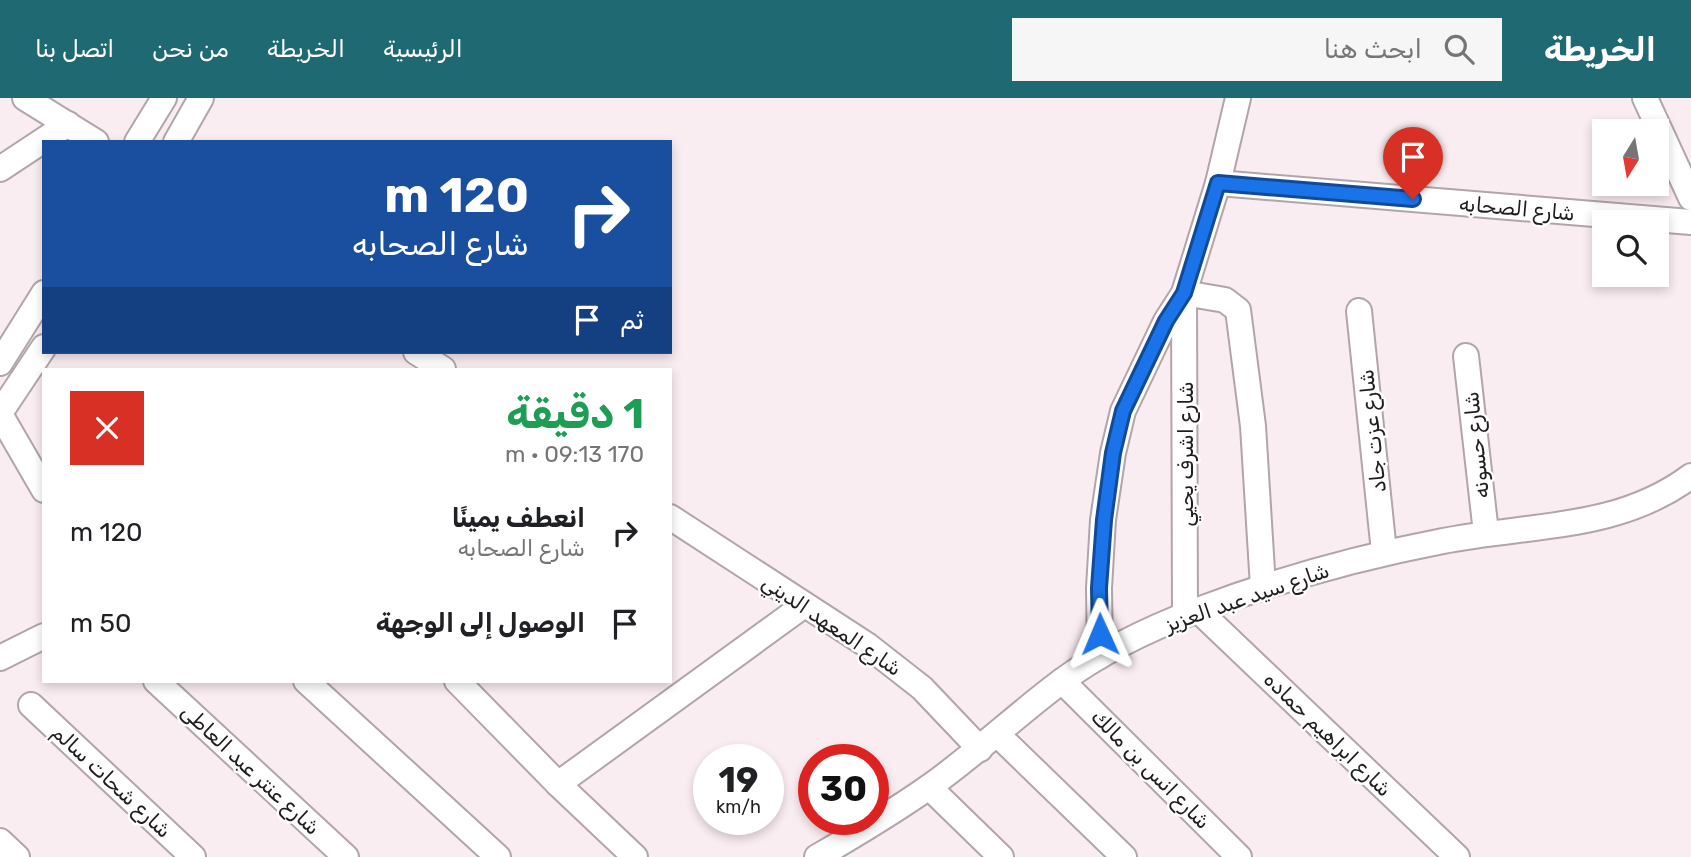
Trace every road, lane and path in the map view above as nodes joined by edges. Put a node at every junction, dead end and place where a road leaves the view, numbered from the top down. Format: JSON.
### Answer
{"nodes":[{"id":1,"x":25,"y":98,"type":"edge"},
{"id":2,"x":164,"y":98,"type":"edge"},
{"id":3,"x":201,"y":98,"type":"edge"},
{"id":4,"x":1238,"y":98,"type":"edge"},
{"id":5,"x":1646,"y":98,"type":"edge"},
{"id":6,"x":68,"y":124,"type":"junction"},
{"id":7,"x":44,"y":140,"type":"edge"},
{"id":8,"x":93,"y":140,"type":"edge"},
{"id":9,"x":138,"y":140,"type":"edge"},
{"id":10,"x":177,"y":140,"type":"edge"},
{"id":11,"x":42,"y":141,"type":"edge"},
{"id":12,"x":0,"y":169,"type":"edge"},
{"id":13,"x":1218,"y":183,"type":"junction"},
{"id":14,"x":1691,"y":198,"type":"edge"},
{"id":15,"x":1691,"y":222,"type":"edge"},
{"id":16,"x":1184,"y":293,"type":"junction"},
{"id":17,"x":42,"y":296,"type":"edge"},
{"id":18,"x":1359,"y":310,"type":"dead end"},
{"id":19,"x":42,"y":350,"type":"edge"},
{"id":20,"x":419,"y":354,"type":"edge"},
{"id":21,"x":1466,"y":356,"type":"dead end"},
{"id":22,"x":1,"y":358,"type":"edge"},
{"id":23,"x":441,"y":368,"type":"edge"},
{"id":24,"x":0,"y":414,"type":"edge"},
{"id":25,"x":1691,"y":476,"type":"edge"},
{"id":26,"x":42,"y":487,"type":"edge"},
{"id":27,"x":672,"y":518,"type":"edge"},
{"id":28,"x":1486,"y":533,"type":"junction"},
{"id":29,"x":1384,"y":552,"type":"junction"},
{"id":30,"x":1263,"y":587,"type":"junction"},
{"id":31,"x":803,"y":606,"type":"junction"},
{"id":32,"x":1192,"y":613,"type":"junction"},
{"id":33,"x":42,"y":637,"type":"edge"},
{"id":34,"x":1100,"y":656,"type":"junction"},
{"id":35,"x":0,"y":658,"type":"edge"},
{"id":36,"x":1062,"y":681,"type":"junction"},
{"id":37,"x":158,"y":683,"type":"edge"},
{"id":38,"x":308,"y":683,"type":"edge"},
{"id":39,"x":459,"y":683,"type":"edge"},
{"id":40,"x":31,"y":705,"type":"dead end"},
{"id":41,"x":989,"y":742,"type":"junction"},
{"id":42,"x":558,"y":784,"type":"junction"},
{"id":43,"x":929,"y":787,"type":"junction"},
{"id":44,"x":0,"y":841,"type":"edge"},
{"id":45,"x":850,"y":850,"type":"edge"},
{"id":46,"x":17,"y":857,"type":"edge"},
{"id":47,"x":193,"y":857,"type":"edge"},
{"id":48,"x":346,"y":857,"type":"edge"},
{"id":49,"x":498,"y":857,"type":"edge"},
{"id":50,"x":635,"y":857,"type":"edge"},
{"id":51,"x":817,"y":857,"type":"edge"},
{"id":52,"x":1001,"y":857,"type":"edge"},
{"id":53,"x":1124,"y":857,"type":"edge"},
{"id":54,"x":1239,"y":857,"type":"edge"},
{"id":55,"x":1457,"y":857,"type":"edge"}],
"edges":[{"from":1,"to":6,"type":"street"},
{"from":2,"to":9,"type":"street"},
{"from":3,"to":10,"type":"street"},
{"from":4,"to":13,"type":"street"},
{"from":5,"to":14,"type":"street"},
{"from":6,"to":7,"type":"street"},
{"from":6,"to":8,"type":"street"},
{"from":11,"to":12,"type":"street"},
{"from":13,"to":15,"type":"street","name":"شارع الصحابه"},
{"from":13,"to":16,"type":"street"},
{"from":16,"to":30,"type":"street"},
{"from":16,"to":32,"type":"street","name":"شارع اشرف يحيي"},
{"from":16,"to":34,"type":"street"},
{"from":17,"to":22,"type":"street"},
{"from":18,"to":29,"type":"street","name":"شارع عزت جاد"},
{"from":19,"to":24,"type":"street"},
{"from":20,"to":23,"type":"street"},
{"from":21,"to":28,"type":"street","name":"شارع حسونه"},
{"from":24,"to":26,"type":"street"},
{"from":25,"to":28,"type":"street","name":"شارع سيد عبد العزيز"},
{"from":27,"to":31,"type":"street","name":"شارع المعهد الديني"},
{"from":28,"to":29,"type":"street","name":"شارع سيد عبد العزيز"},
{"from":29,"to":30,"type":"street","name":"شارع سيد عبد العزيز"},
{"from":30,"to":32,"type":"street","name":"شارع سيد عبد العزيز"},
{"from":31,"to":41,"type":"street","name":"شارع المعهد الديني"},
{"from":31,"to":42,"type":"street"},
{"from":32,"to":34,"type":"street","name":"شارع سيد عبد العزيز"},
{"from":32,"to":55,"type":"street","name":"شارع ابراهيم حماده"},
{"from":33,"to":35,"type":"street"},
{"from":34,"to":36,"type":"street","name":"شارع سيد عبد العزيز"},
{"from":36,"to":41,"type":"street","name":"شارع سيد عبد العزيز"},
{"from":36,"to":54,"type":"street","name":"شارع انس بن مالك"},
{"from":37,"to":48,"type":"street","name":"شارع عنتر عبد العاطى"},
{"from":38,"to":49,"type":"street"},
{"from":39,"to":42,"type":"street"},
{"from":40,"to":47,"type":"street","name":"شارع شحات سالم"},
{"from":41,"to":43,"type":"street","name":"شارع سيد عبد العزيز"},
{"from":41,"to":53,"type":"street","name":"شارع المعهد الديني"},
{"from":42,"to":50,"type":"street"},
{"from":43,"to":45,"type":"street","name":"شارع سيد عبد العزيز"},
{"from":43,"to":52,"type":"street"},
{"from":44,"to":46,"type":"street"},
{"from":45,"to":51,"type":"street","name":"شارع سيد عبد العزيز"}]}
